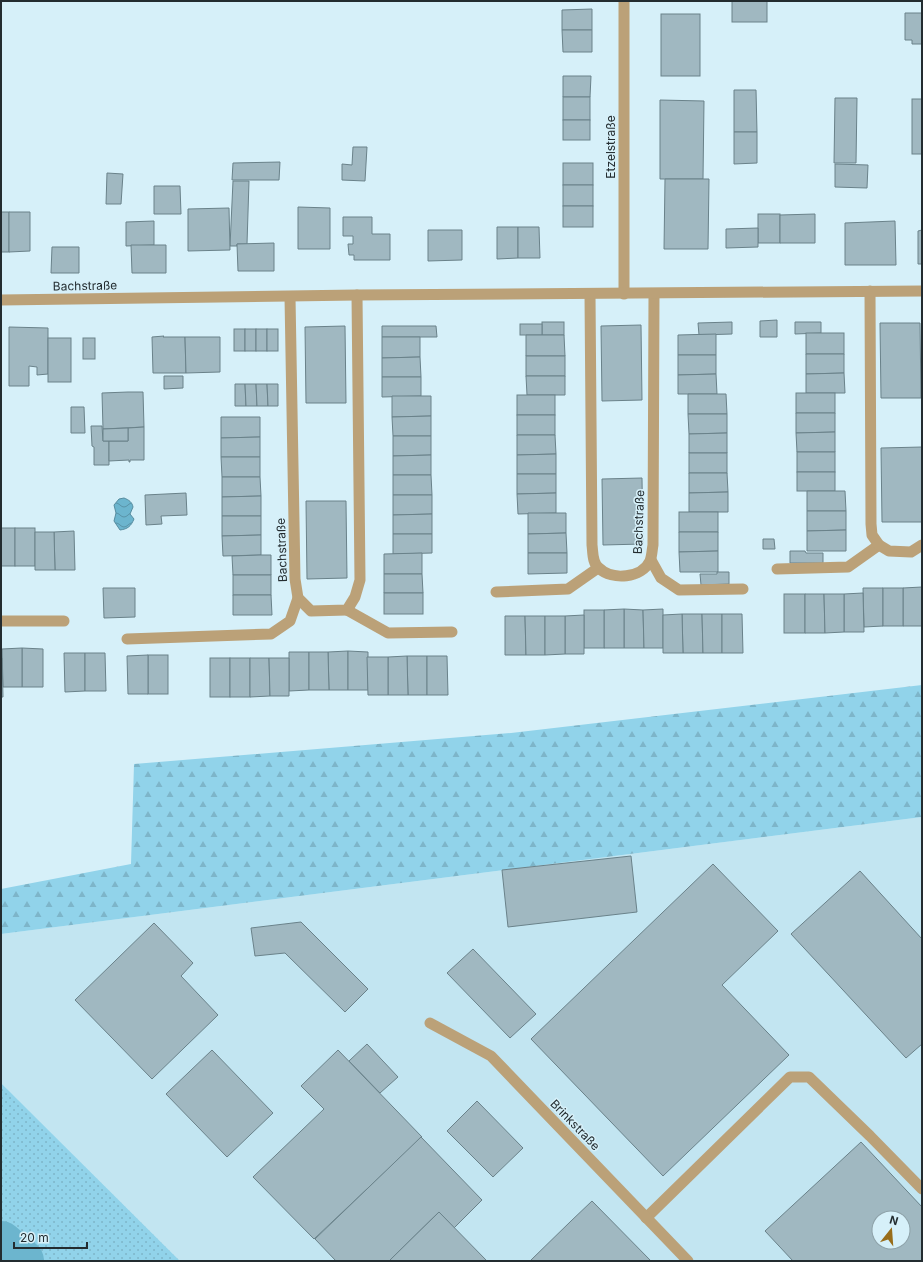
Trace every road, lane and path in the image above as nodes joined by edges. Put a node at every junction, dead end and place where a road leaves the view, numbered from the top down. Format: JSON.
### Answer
{"nodes":[{"id":1,"x":624,"y":1,"type":"edge"},
{"id":2,"x":870,"y":291,"type":"junction"},
{"id":3,"x":922,"y":291,"type":"edge"},
{"id":4,"x":590,"y":294,"type":"junction"},
{"id":5,"x":624,"y":294,"type":"junction"},
{"id":6,"x":654,"y":294,"type":"junction"},
{"id":7,"x":358,"y":295,"type":"junction"},
{"id":8,"x":290,"y":297,"type":"junction"},
{"id":9,"x":1,"y":300,"type":"edge"},
{"id":10,"x":879,"y":545,"type":"junction"},
{"id":11,"x":922,"y":545,"type":"edge"},
{"id":12,"x":651,"y":560,"type":"junction"},
{"id":13,"x":598,"y":568,"type":"junction"},
{"id":14,"x":777,"y":569,"type":"dead end"},
{"id":15,"x":743,"y":589,"type":"dead end"},
{"id":16,"x":496,"y":592,"type":"dead end"},
{"id":17,"x":298,"y":598,"type":"junction"},
{"id":18,"x":347,"y":610,"type":"junction"},
{"id":19,"x":64,"y":621,"type":"dead end"},
{"id":20,"x":1,"y":622,"type":"edge"},
{"id":21,"x":452,"y":632,"type":"dead end"},
{"id":22,"x":127,"y":639,"type":"dead end"},
{"id":23,"x":430,"y":1023,"type":"dead end"},
{"id":24,"x":922,"y":1189,"type":"edge"},
{"id":25,"x":646,"y":1218,"type":"junction"},
{"id":26,"x":688,"y":1261,"type":"edge"}],
"edges":[{"from":1,"to":5,"type":"street","name":"Etzelstraße"},
{"from":2,"to":3,"type":"street","name":"Bachstraße"},
{"from":2,"to":6,"type":"street","name":"Bachstraße"},
{"from":2,"to":10,"type":"street"},
{"from":4,"to":5,"type":"street","name":"Bachstraße"},
{"from":4,"to":7,"type":"street","name":"Bachstraße"},
{"from":4,"to":13,"type":"street"},
{"from":5,"to":6,"type":"street","name":"Bachstraße"},
{"from":6,"to":12,"type":"street","name":"Bachstraße"},
{"from":7,"to":8,"type":"street","name":"Bachstraße"},
{"from":7,"to":18,"type":"street"},
{"from":8,"to":9,"type":"street","name":"Bachstraße"},
{"from":8,"to":17,"type":"street","name":"Bachstraße"},
{"from":10,"to":11,"type":"street"},
{"from":10,"to":14,"type":"street"},
{"from":12,"to":13,"type":"street","name":"Bachstraße"},
{"from":12,"to":15,"type":"street"},
{"from":13,"to":16,"type":"street"},
{"from":17,"to":18,"type":"street","name":"Bachstraße"},
{"from":17,"to":22,"type":"street"},
{"from":18,"to":21,"type":"street"},
{"from":19,"to":20,"type":"street"},
{"from":23,"to":25,"type":"street","name":"Brinkstraße"},
{"from":24,"to":25,"type":"street"},
{"from":25,"to":26,"type":"street","name":"Brinkstraße"}]}
